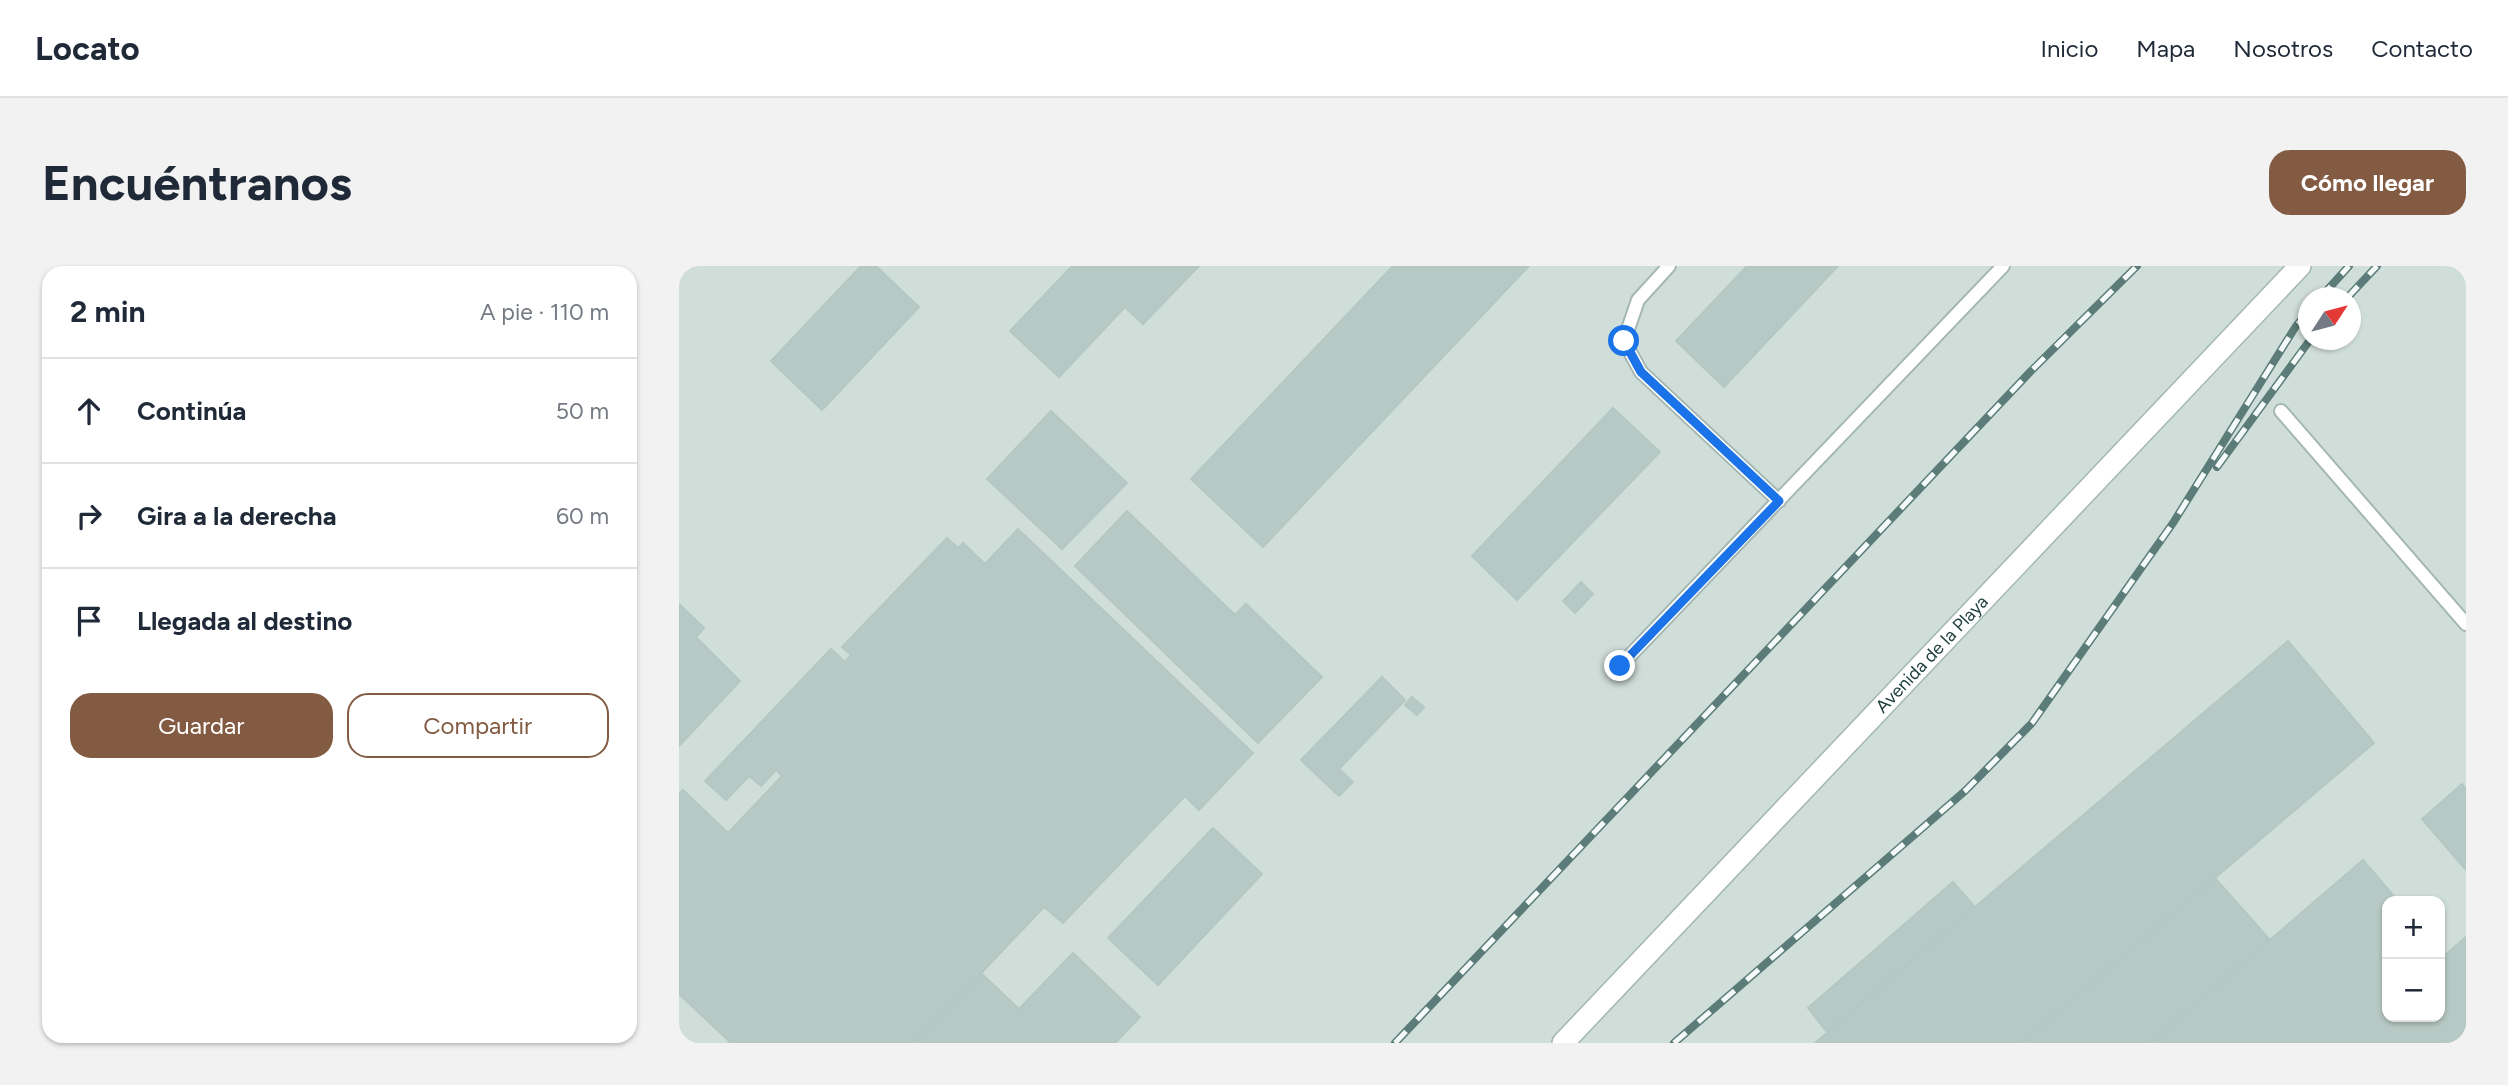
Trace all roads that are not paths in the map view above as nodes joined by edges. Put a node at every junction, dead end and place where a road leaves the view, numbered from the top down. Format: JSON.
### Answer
{"nodes":[{"id":1,"x":1669,"y":266,"type":"edge"},
{"id":2,"x":2003,"y":266,"type":"edge"},
{"id":3,"x":2299,"y":266,"type":"edge"},
{"id":4,"x":2281,"y":411,"type":"dead end"},
{"id":5,"x":1779,"y":501,"type":"junction"},
{"id":6,"x":2466,"y":624,"type":"edge"},
{"id":7,"x":1620,"y":666,"type":"dead end"},
{"id":8,"x":1563,"y":1043,"type":"edge"}],
"edges":[{"from":1,"to":5,"type":"lane"},
{"from":2,"to":5,"type":"lane"},
{"from":3,"to":8,"type":"street","name":"Avenida de la Playa"},
{"from":4,"to":6,"type":"lane"},
{"from":5,"to":7,"type":"lane"}]}
